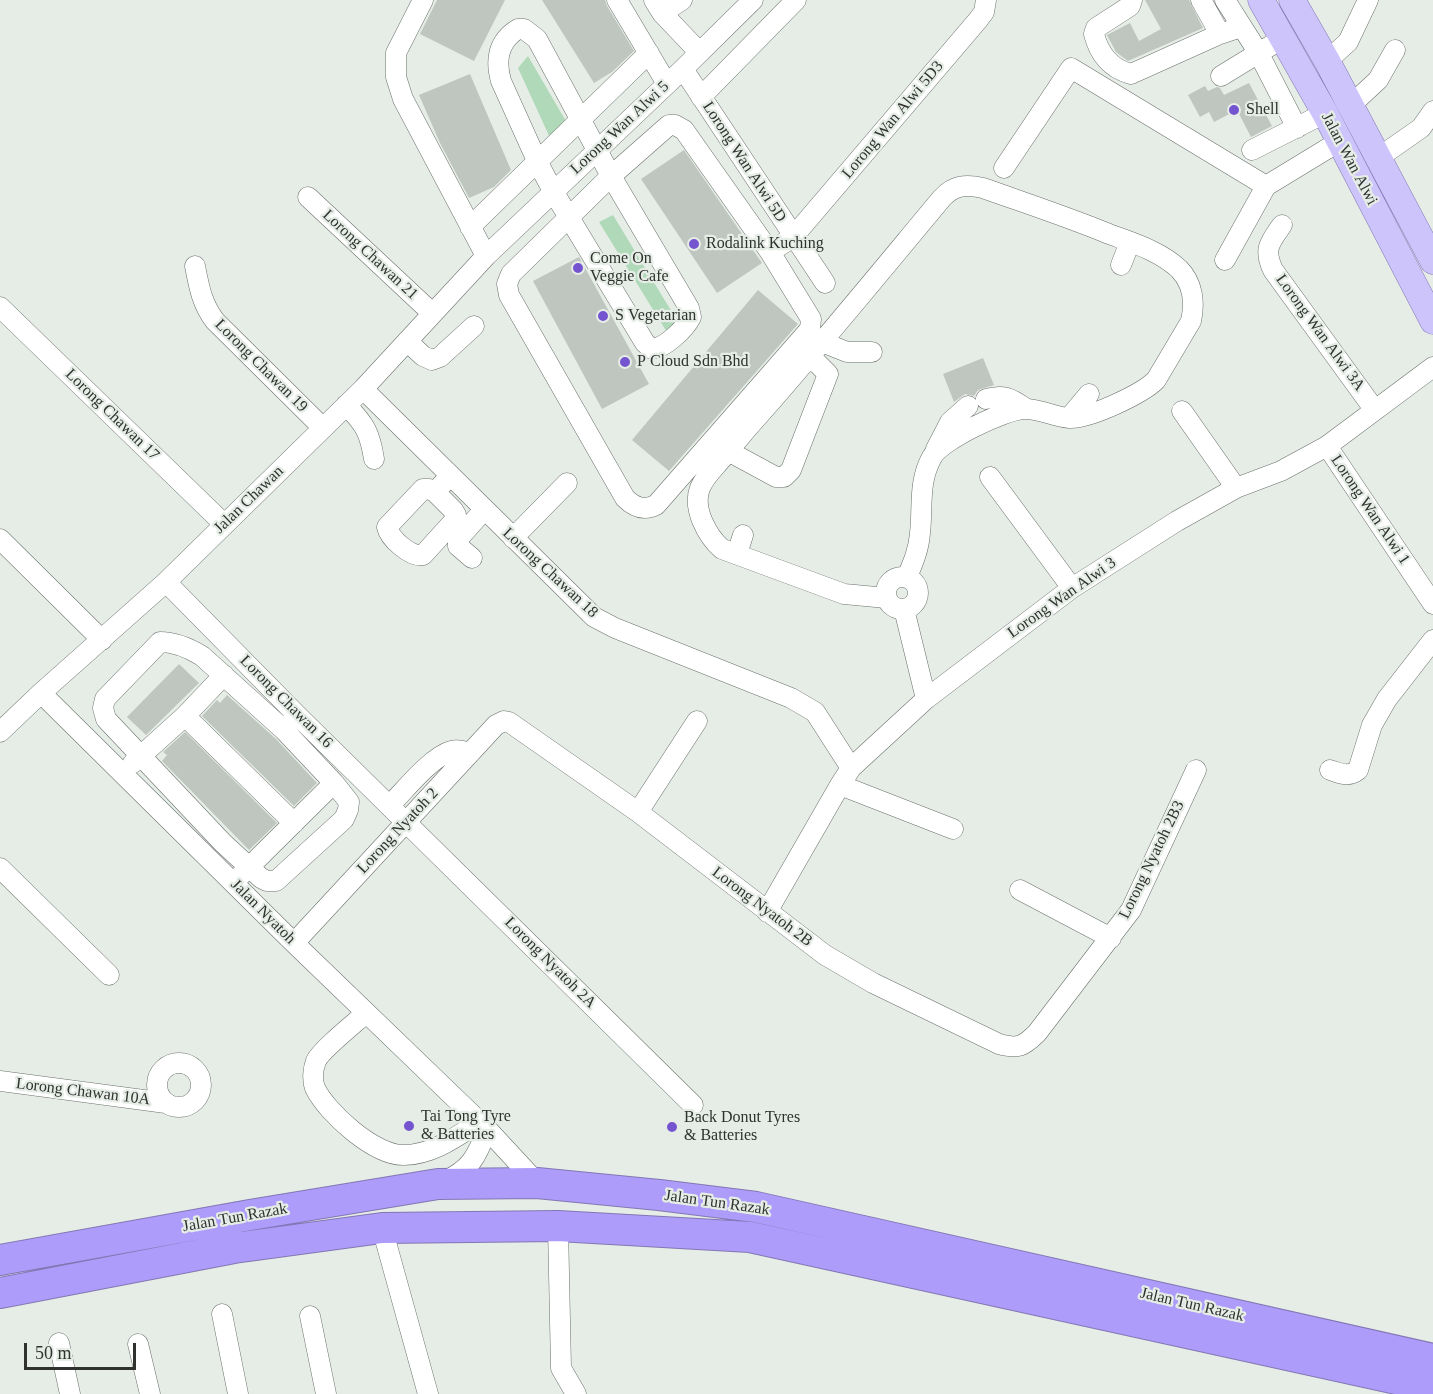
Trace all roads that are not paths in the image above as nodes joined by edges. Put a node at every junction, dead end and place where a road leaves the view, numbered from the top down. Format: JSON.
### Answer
{"nodes":[{"id":1,"x":423,"y":0,"type":"edge"},
{"id":2,"x":617,"y":0,"type":"edge"},
{"id":3,"x":682,"y":0,"type":"edge"},
{"id":4,"x":753,"y":0,"type":"edge"},
{"id":5,"x":796,"y":0,"type":"edge"},
{"id":6,"x":986,"y":0,"type":"edge"},
{"id":7,"x":1132,"y":0,"type":"edge"},
{"id":8,"x":1201,"y":0,"type":"edge"},
{"id":9,"x":1225,"y":0,"type":"edge"},
{"id":10,"x":1261,"y":0,"type":"edge"},
{"id":11,"x":1292,"y":0,"type":"edge"},
{"id":12,"x":1368,"y":0,"type":"edge"},
{"id":13,"x":658,"y":6,"type":"edge"},
{"id":14,"x":1241,"y":27,"type":"junction"},
{"id":15,"x":1220,"y":34,"type":"junction"},
{"id":16,"x":1282,"y":39,"type":"junction"},
{"id":17,"x":1395,"y":50,"type":"dead end"},
{"id":18,"x":699,"y":52,"type":"junction"},
{"id":19,"x":1258,"y":52,"type":"junction"},
{"id":20,"x":649,"y":53,"type":"junction"},
{"id":21,"x":1328,"y":61,"type":"junction"},
{"id":22,"x":683,"y":69,"type":"junction"},
{"id":23,"x":1131,"y":74,"type":"junction"},
{"id":24,"x":1221,"y":76,"type":"dead end"},
{"id":25,"x":667,"y":84,"type":"junction"},
{"id":26,"x":1118,"y":96,"type":"junction"},
{"id":27,"x":701,"y":97,"type":"junction"},
{"id":28,"x":1351,"y":105,"type":"junction"},
{"id":29,"x":1433,"y":111,"type":"edge"},
{"id":30,"x":1325,"y":113,"type":"junction"},
{"id":31,"x":582,"y":120,"type":"junction"},
{"id":32,"x":1297,"y":128,"type":"junction"},
{"id":33,"x":1340,"y":141,"type":"junction"},
{"id":34,"x":597,"y":149,"type":"junction"},
{"id":35,"x":1252,"y":150,"type":"dead end"},
{"id":36,"x":1378,"y":158,"type":"junction"},
{"id":37,"x":538,"y":163,"type":"junction"},
{"id":38,"x":1004,"y":168,"type":"dead end"},
{"id":39,"x":612,"y":176,"type":"junction"},
{"id":40,"x":1266,"y":186,"type":"junction"},
{"id":41,"x":553,"y":191,"type":"junction"},
{"id":42,"x":308,"y":197,"type":"dead end"},
{"id":43,"x":568,"y":218,"type":"junction"},
{"id":44,"x":1282,"y":225,"type":"dead end"},
{"id":45,"x":470,"y":227,"type":"junction"},
{"id":46,"x":793,"y":237,"type":"junction"},
{"id":47,"x":1130,"y":242,"type":"junction"},
{"id":48,"x":770,"y":252,"type":"junction"},
{"id":49,"x":486,"y":256,"type":"junction"},
{"id":50,"x":1225,"y":260,"type":"dead end"},
{"id":51,"x":1433,"y":261,"type":"edge"},
{"id":52,"x":195,"y":266,"type":"dead end"},
{"id":53,"x":1121,"y":266,"type":"dead end"},
{"id":54,"x":825,"y":284,"type":"dead end"},
{"id":55,"x":0,"y":307,"type":"edge"},
{"id":56,"x":432,"y":313,"type":"junction"},
{"id":57,"x":1433,"y":321,"type":"edge"},
{"id":58,"x":474,"y":326,"type":"dead end"},
{"id":59,"x":407,"y":341,"type":"junction"},
{"id":60,"x":822,"y":342,"type":"junction"},
{"id":61,"x":872,"y":352,"type":"dead end"},
{"id":62,"x":807,"y":360,"type":"junction"},
{"id":63,"x":1433,"y":367,"type":"edge"},
{"id":64,"x":363,"y":390,"type":"junction"},
{"id":65,"x":1089,"y":394,"type":"dead end"},
{"id":66,"x":346,"y":405,"type":"junction"},
{"id":67,"x":1025,"y":408,"type":"junction"},
{"id":68,"x":1374,"y":409,"type":"junction"},
{"id":69,"x":1182,"y":411,"type":"dead end"},
{"id":70,"x":1070,"y":418,"type":"junction"},
{"id":71,"x":323,"y":428,"type":"junction"},
{"id":72,"x":1327,"y":446,"type":"junction"},
{"id":73,"x":728,"y":451,"type":"junction"},
{"id":74,"x":933,"y":454,"type":"junction"},
{"id":75,"x":374,"y":459,"type":"dead end"},
{"id":76,"x":450,"y":476,"type":"junction"},
{"id":77,"x":990,"y":477,"type":"dead end"},
{"id":78,"x":567,"y":483,"type":"dead end"},
{"id":79,"x":1236,"y":488,"type":"junction"},
{"id":80,"x":435,"y":492,"type":"dead end"},
{"id":81,"x":484,"y":510,"type":"junction"},
{"id":82,"x":224,"y":524,"type":"junction"},
{"id":83,"x":743,"y":535,"type":"dead end"},
{"id":84,"x":513,"y":538,"type":"junction"},
{"id":85,"x":0,"y":539,"type":"edge"},
{"id":86,"x":737,"y":554,"type":"junction"},
{"id":87,"x":472,"y":558,"type":"dead end"},
{"id":88,"x":907,"y":577,"type":"junction"},
{"id":89,"x":166,"y":582,"type":"junction"},
{"id":90,"x":1072,"y":588,"type":"junction"},
{"id":91,"x":887,"y":598,"type":"junction"},
{"id":92,"x":1433,"y":604,"type":"edge"},
{"id":93,"x":904,"y":609,"type":"junction"},
{"id":94,"x":102,"y":640,"type":"junction"},
{"id":95,"x":1433,"y":640,"type":"edge"},
{"id":96,"x":224,"y":675,"type":"junction"},
{"id":97,"x":41,"y":693,"type":"junction"},
{"id":98,"x":926,"y":699,"type":"junction"},
{"id":99,"x":185,"y":716,"type":"junction"},
{"id":100,"x":298,"y":716,"type":"junction"},
{"id":101,"x":504,"y":721,"type":"joint"},
{"id":102,"x":697,"y":721,"type":"dead end"},
{"id":103,"x":284,"y":730,"type":"junction"},
{"id":104,"x":0,"y":732,"type":"edge"},
{"id":105,"x":470,"y":753,"type":"junction"},
{"id":106,"x":141,"y":756,"type":"junction"},
{"id":107,"x":851,"y":768,"type":"junction"},
{"id":108,"x":1196,"y":770,"type":"dead end"},
{"id":109,"x":1330,"y":770,"type":"dead end"},
{"id":110,"x":123,"y":773,"type":"junction"},
{"id":111,"x":334,"y":783,"type":"junction"},
{"id":112,"x":840,"y":785,"type":"junction"},
{"id":113,"x":390,"y":805,"type":"junction"},
{"id":114,"x":638,"y":812,"type":"junction"},
{"id":115,"x":407,"y":821,"type":"junction"},
{"id":116,"x":294,"y":823,"type":"junction"},
{"id":117,"x":952,"y":830,"type":"dead end"},
{"id":118,"x":248,"y":867,"type":"junction"},
{"id":119,"x":0,"y":868,"type":"edge"},
{"id":120,"x":234,"y":882,"type":"junction"},
{"id":121,"x":1020,"y":890,"type":"dead end"},
{"id":122,"x":767,"y":912,"type":"junction"},
{"id":123,"x":1111,"y":938,"type":"junction"},
{"id":124,"x":294,"y":943,"type":"junction"},
{"id":125,"x":109,"y":975,"type":"dead end"},
{"id":126,"x":366,"y":1013,"type":"junction"},
{"id":127,"x":1037,"y":1033,"type":"joint"},
{"id":128,"x":0,"y":1081,"type":"edge"},
{"id":129,"x":166,"y":1103,"type":"dead end"},
{"id":130,"x":693,"y":1105,"type":"dead end"},
{"id":131,"x":483,"y":1126,"type":"junction"},
{"id":132,"x":537,"y":1183,"type":"junction"},
{"id":133,"x":438,"y":1184,"type":"junction"},
{"id":134,"x":558,"y":1226,"type":"junction"},
{"id":135,"x":382,"y":1228,"type":"junction"},
{"id":136,"x":0,"y":1260,"type":"edge"},
{"id":137,"x":0,"y":1293,"type":"edge"},
{"id":138,"x":222,"y":1314,"type":"dead end"},
{"id":139,"x":310,"y":1316,"type":"dead end"},
{"id":140,"x":59,"y":1343,"type":"dead end"},
{"id":141,"x":138,"y":1344,"type":"dead end"},
{"id":142,"x":1424,"y":1371,"type":"edge"},
{"id":143,"x":70,"y":1394,"type":"edge"},
{"id":144,"x":150,"y":1394,"type":"edge"},
{"id":145,"x":238,"y":1394,"type":"edge"},
{"id":146,"x":326,"y":1394,"type":"edge"},
{"id":147,"x":428,"y":1394,"type":"edge"},
{"id":148,"x":576,"y":1394,"type":"edge"}],
"edges":[{"from":1,"to":45,"type":"street"},
{"from":2,"to":20,"type":"street"},
{"from":3,"to":13,"type":"street"},
{"from":4,"to":18,"type":"street","name":"Lorong Wan Alwi 5"},
{"from":5,"to":27,"type":"street"},
{"from":6,"to":46,"type":"street","name":"Lorong Wan Alwi 5D3"},
{"from":7,"to":23,"type":"street"},
{"from":8,"to":15,"type":"street"},
{"from":9,"to":14,"type":"street"},
{"from":10,"to":16,"type":"main road","name":"Jalan Wan Alwi"},
{"from":11,"to":21,"type":"main road","name":"Jalan Wan Alwi"},
{"from":12,"to":21,"type":"street"},
{"from":13,"to":18,"type":"street"},
{"from":14,"to":15,"type":"street"},
{"from":14,"to":19,"type":"street"},
{"from":15,"to":23,"type":"street"},
{"from":16,"to":19,"type":"street"},
{"from":16,"to":30,"type":"main road","name":"Jalan Wan Alwi"},
{"from":17,"to":28,"type":"street"},
{"from":18,"to":22,"type":"street","name":"Lorong Wan Alwi 5"},
{"from":19,"to":24,"type":"street"},
{"from":19,"to":32,"type":"street"},
{"from":20,"to":25,"type":"street"},
{"from":20,"to":31,"type":"street"},
{"from":21,"to":28,"type":"main road","name":"Jalan Wan Alwi"},
{"from":22,"to":25,"type":"street","name":"Lorong Wan Alwi 5"},
{"from":22,"to":27,"type":"street","name":"Lorong Wan Alwi 5D"},
{"from":23,"to":26,"type":"street"},
{"from":25,"to":34,"type":"street","name":"Lorong Wan Alwi 5"},
{"from":26,"to":38,"type":"street"},
{"from":26,"to":40,"type":"street"},
{"from":27,"to":46,"type":"street","name":"Lorong Wan Alwi 5D"},
{"from":28,"to":36,"type":"main road","name":"Jalan Wan Alwi"},
{"from":29,"to":36,"type":"street"},
{"from":30,"to":32,"type":"street"},
{"from":30,"to":33,"type":"main road","name":"Jalan Wan Alwi"},
{"from":31,"to":34,"type":"street"},
{"from":31,"to":37,"type":"street"},
{"from":31,"to":37,"type":"street"},
{"from":32,"to":35,"type":"street"},
{"from":33,"to":40,"type":"street"},
{"from":33,"to":57,"type":"main road","name":"Jalan Wan Alwi"},
{"from":34,"to":39,"type":"street"},
{"from":34,"to":41,"type":"street","name":"Lorong Wan Alwi 5"},
{"from":36,"to":51,"type":"main road","name":"Jalan Wan Alwi"},
{"from":37,"to":41,"type":"street"},
{"from":37,"to":45,"type":"street"},
{"from":39,"to":43,"type":"street"},
{"from":39,"to":43,"type":"street"},
{"from":39,"to":48,"type":"street"},
{"from":40,"to":50,"type":"street"},
{"from":41,"to":43,"type":"street"},
{"from":41,"to":49,"type":"street","name":"Lorong Wan Alwi 5"},
{"from":42,"to":56,"type":"street","name":"Lorong Chawan 21"},
{"from":43,"to":48,"type":"street"},
{"from":44,"to":68,"type":"street","name":"Lorong Wan Alwi 3A"},
{"from":45,"to":49,"type":"street"},
{"from":46,"to":48,"type":"street","name":"Lorong Wan Alwi 5D3"},
{"from":46,"to":54,"type":"street","name":"Lorong Wan Alwi 5D"},
{"from":47,"to":53,"type":"street"},
{"from":47,"to":60,"type":"street"},
{"from":47,"to":70,"type":"street"},
{"from":49,"to":56,"type":"street","name":"Jalan Chawan"},
{"from":52,"to":71,"type":"street","name":"Lorong Chawan 19"},
{"from":55,"to":82,"type":"street","name":"Lorong Chawan 17"},
{"from":56,"to":59,"type":"street","name":"Jalan Chawan"},
{"from":58,"to":59,"type":"street"},
{"from":59,"to":64,"type":"street","name":"Jalan Chawan"},
{"from":60,"to":61,"type":"street"},
{"from":60,"to":62,"type":"street"},
{"from":62,"to":73,"type":"street"},
{"from":62,"to":73,"type":"street"},
{"from":63,"to":68,"type":"street","name":"Lorong Wan Alwi 3"},
{"from":64,"to":66,"type":"street","name":"Jalan Chawan"},
{"from":64,"to":76,"type":"street","name":"Lorong Chawan 18"},
{"from":65,"to":70,"type":"street"},
{"from":66,"to":71,"type":"street","name":"Jalan Chawan"},
{"from":66,"to":75,"type":"street"},
{"from":67,"to":70,"type":"street"},
{"from":67,"to":74,"type":"street"},
{"from":67,"to":74,"type":"street"},
{"from":68,"to":72,"type":"street","name":"Lorong Wan Alwi 3"},
{"from":69,"to":79,"type":"street"},
{"from":71,"to":82,"type":"street","name":"Jalan Chawan"},
{"from":72,"to":79,"type":"street","name":"Lorong Wan Alwi 3"},
{"from":72,"to":92,"type":"street","name":"Lorong Wan Alwi 1"},
{"from":73,"to":86,"type":"street"},
{"from":74,"to":88,"type":"street"},
{"from":76,"to":80,"type":"street"},
{"from":76,"to":81,"type":"street","name":"Lorong Chawan 18"},
{"from":77,"to":90,"type":"street"},
{"from":78,"to":84,"type":"street"},
{"from":79,"to":90,"type":"street","name":"Lorong Wan Alwi 3"},
{"from":81,"to":84,"type":"street","name":"Lorong Chawan 18"},
{"from":81,"to":87,"type":"street"},
{"from":82,"to":89,"type":"street","name":"Jalan Chawan"},
{"from":83,"to":86,"type":"street"},
{"from":84,"to":107,"type":"street","name":"Lorong Chawan 18"},
{"from":85,"to":94,"type":"street"},
{"from":86,"to":91,"type":"street"},
{"from":88,"to":91,"type":"street"},
{"from":88,"to":93,"type":"street"},
{"from":89,"to":94,"type":"street","name":"Jalan Chawan"},
{"from":89,"to":100,"type":"street","name":"Lorong Chawan 16"},
{"from":90,"to":98,"type":"street","name":"Lorong Wan Alwi 3"},
{"from":91,"to":93,"type":"street"},
{"from":93,"to":98,"type":"street"},
{"from":94,"to":97,"type":"street","name":"Jalan Chawan"},
{"from":95,"to":109,"type":"street"},
{"from":96,"to":99,"type":"street"},
{"from":96,"to":103,"type":"street"},
{"from":96,"to":106,"type":"street"},
{"from":97,"to":104,"type":"street","name":"Jalan Chawan"},
{"from":97,"to":110,"type":"street","name":"Jalan Nyatoh"},
{"from":98,"to":107,"type":"street","name":"Lorong Wan Alwi 3"},
{"from":99,"to":106,"type":"street"},
{"from":99,"to":116,"type":"street"},
{"from":100,"to":103,"type":"street"},
{"from":100,"to":113,"type":"street","name":"Lorong Chawan 16"},
{"from":101,"to":105,"type":"street","name":"Lorong Nyatoh 2"},
{"from":101,"to":114,"type":"street","name":"Lorong Nyatoh 2B"},
{"from":102,"to":114,"type":"street"},
{"from":103,"to":111,"type":"street"},
{"from":105,"to":113,"type":"street"},
{"from":105,"to":115,"type":"street","name":"Lorong Nyatoh 2"},
{"from":106,"to":110,"type":"street"},
{"from":106,"to":118,"type":"street"},
{"from":107,"to":112,"type":"street","name":"Lorong Wan Alwi 3"},
{"from":108,"to":123,"type":"street","name":"Lorong Nyatoh 2B3"},
{"from":110,"to":120,"type":"street","name":"Jalan Nyatoh"},
{"from":111,"to":116,"type":"street"},
{"from":111,"to":118,"type":"street"},
{"from":112,"to":117,"type":"street"},
{"from":112,"to":122,"type":"street","name":"Lorong Wan Alwi 3"},
{"from":113,"to":115,"type":"street","name":"Lorong Chawan 16"},
{"from":114,"to":122,"type":"street","name":"Lorong Nyatoh 2B"},
{"from":115,"to":124,"type":"street","name":"Lorong Nyatoh 2"},
{"from":115,"to":130,"type":"street","name":"Lorong Nyatoh 2A"},
{"from":116,"to":118,"type":"street"},
{"from":118,"to":120,"type":"street"},
{"from":119,"to":125,"type":"street"},
{"from":120,"to":124,"type":"street","name":"Jalan Nyatoh"},
{"from":121,"to":123,"type":"street"},
{"from":122,"to":127,"type":"street","name":"Lorong Nyatoh 2B"},
{"from":123,"to":127,"type":"street","name":"Lorong Nyatoh 2B3"},
{"from":124,"to":126,"type":"street","name":"Jalan Nyatoh"},
{"from":126,"to":131,"type":"street","name":"Jalan Nyatoh"},
{"from":126,"to":131,"type":"street"},
{"from":128,"to":129,"type":"street","name":"Lorong Chawan 10A"},
{"from":131,"to":132,"type":"street","name":"Jalan Nyatoh"},
{"from":131,"to":133,"type":"street"},
{"from":132,"to":133,"type":"highway","name":"Jalan Tun Razak"},
{"from":132,"to":142,"type":"highway","name":"Jalan Tun Razak"},
{"from":133,"to":136,"type":"highway","name":"Jalan Tun Razak"},
{"from":134,"to":135,"type":"highway","name":"Jalan Tun Razak"},
{"from":134,"to":142,"type":"highway","name":"Jalan Tun Razak"},
{"from":134,"to":148,"type":"street"},
{"from":135,"to":137,"type":"highway","name":"Jalan Tun Razak"},
{"from":135,"to":147,"type":"street"},
{"from":138,"to":145,"type":"street"},
{"from":139,"to":146,"type":"street"},
{"from":140,"to":143,"type":"street"},
{"from":141,"to":144,"type":"street"}]}
